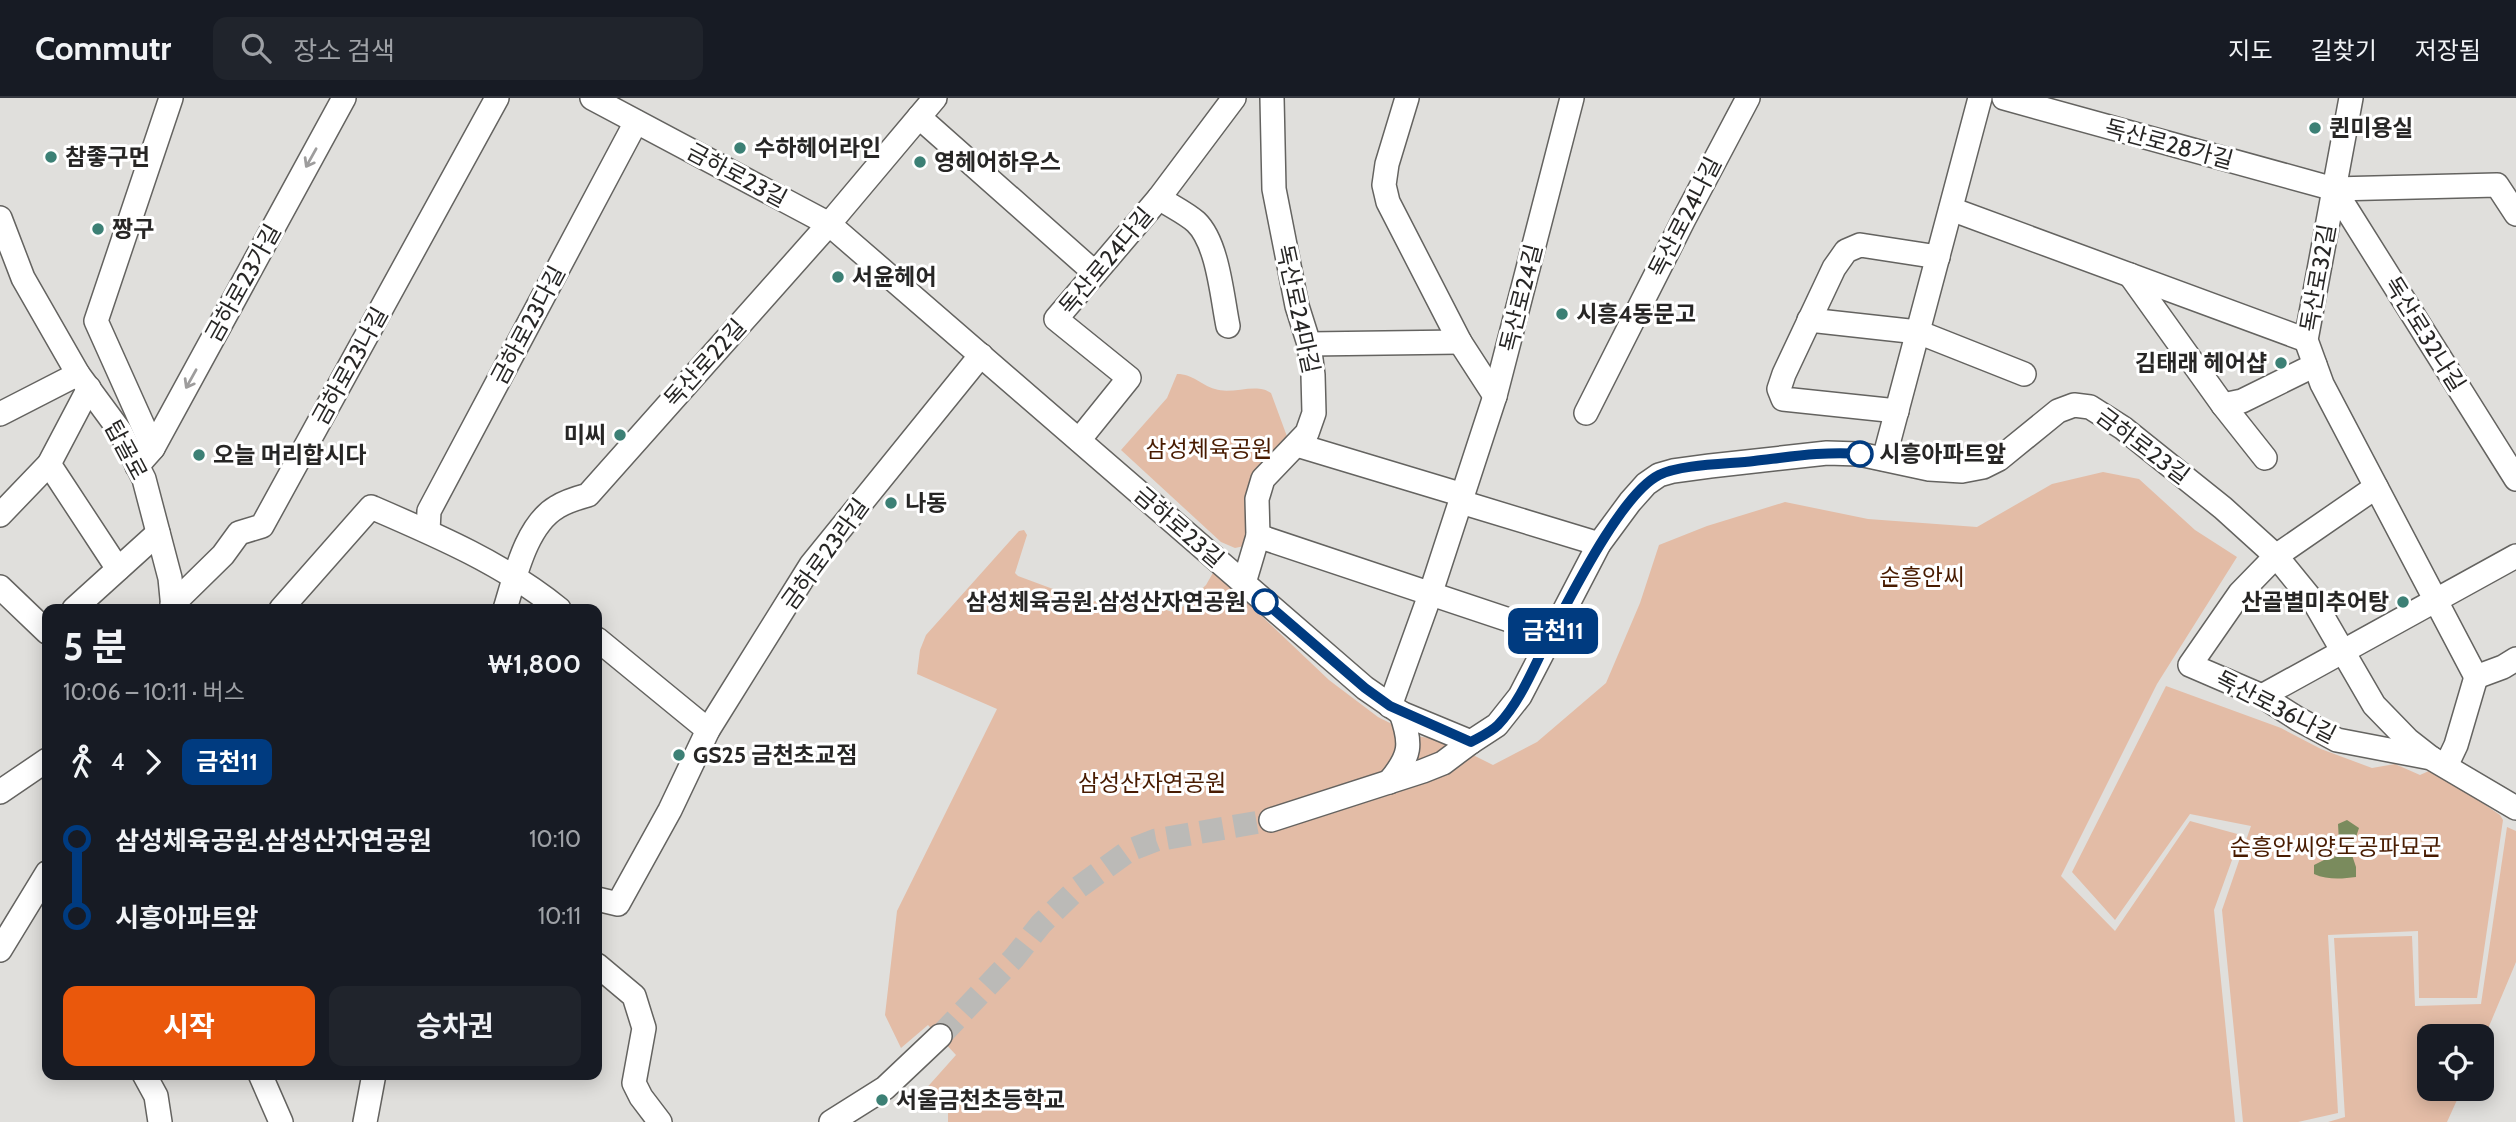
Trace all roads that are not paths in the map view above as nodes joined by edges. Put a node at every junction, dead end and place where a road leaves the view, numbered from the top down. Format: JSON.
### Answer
{"nodes":[{"id":1,"x":171,"y":98,"type":"edge"},
{"id":2,"x":344,"y":98,"type":"edge"},
{"id":3,"x":497,"y":98,"type":"edge"},
{"id":4,"x":592,"y":98,"type":"edge"},
{"id":5,"x":1234,"y":98,"type":"edge"},
{"id":6,"x":1272,"y":98,"type":"edge"},
{"id":7,"x":1407,"y":98,"type":"edge"},
{"id":8,"x":1572,"y":98,"type":"edge"},
{"id":9,"x":1748,"y":98,"type":"edge"},
{"id":10,"x":1980,"y":98,"type":"edge"},
{"id":11,"x":2004,"y":98,"type":"edge"},
{"id":12,"x":2351,"y":98,"type":"edge"},
{"id":13,"x":923,"y":106,"type":"edge"},
{"id":14,"x":636,"y":122,"type":"junction"},
{"id":15,"x":2334,"y":189,"type":"junction"},
{"id":16,"x":1159,"y":198,"type":"junction"},
{"id":17,"x":1951,"y":209,"type":"junction"},
{"id":18,"x":2516,"y":214,"type":"edge"},
{"id":19,"x":0,"y":218,"type":"edge"},
{"id":20,"x":829,"y":224,"type":"junction"},
{"id":21,"x":1938,"y":257,"type":"junction"},
{"id":22,"x":1095,"y":273,"type":"junction"},
{"id":23,"x":2130,"y":275,"type":"junction"},
{"id":24,"x":1809,"y":320,"type":"junction"},
{"id":25,"x":1228,"y":326,"type":"dead end"},
{"id":26,"x":1918,"y":332,"type":"junction"},
{"id":27,"x":2306,"y":340,"type":"junction"},
{"id":28,"x":1460,"y":342,"type":"junction"},
{"id":29,"x":1309,"y":344,"type":"junction"},
{"id":30,"x":981,"y":355,"type":"junction"},
{"id":31,"x":2315,"y":365,"type":"junction"},
{"id":32,"x":2024,"y":374,"type":"dead end"},
{"id":33,"x":84,"y":381,"type":"junction"},
{"id":34,"x":1495,"y":396,"type":"junction"},
{"id":35,"x":2223,"y":405,"type":"junction"},
{"id":36,"x":1897,"y":411,"type":"junction"},
{"id":37,"x":1586,"y":413,"type":"dead end"},
{"id":38,"x":0,"y":414,"type":"edge"},
{"id":39,"x":1079,"y":440,"type":"junction"},
{"id":40,"x":1297,"y":445,"type":"junction"},
{"id":41,"x":153,"y":448,"type":"junction"},
{"id":42,"x":2265,"y":458,"type":"dead end"},
{"id":43,"x":1884,"y":459,"type":"junction"},
{"id":44,"x":49,"y":464,"type":"junction"},
{"id":45,"x":137,"y":466,"type":"junction"},
{"id":46,"x":2516,"y":479,"type":"edge"},
{"id":47,"x":2376,"y":486,"type":"junction"},
{"id":48,"x":1462,"y":498,"type":"junction"},
{"id":49,"x":0,"y":515,"type":"edge"},
{"id":50,"x":428,"y":531,"type":"junction"},
{"id":51,"x":158,"y":533,"type":"junction"},
{"id":52,"x":1258,"y":536,"type":"junction"},
{"id":53,"x":1599,"y":544,"type":"junction"},
{"id":54,"x":2276,"y":556,"type":"junction"},
{"id":55,"x":2516,"y":556,"type":"edge"},
{"id":56,"x":118,"y":569,"type":"junction"},
{"id":57,"x":515,"y":578,"type":"junction"},
{"id":58,"x":1244,"y":583,"type":"junction"},
{"id":59,"x":0,"y":587,"type":"edge"},
{"id":60,"x":1430,"y":595,"type":"junction"},
{"id":61,"x":2435,"y":599,"type":"junction"},
{"id":62,"x":80,"y":604,"type":"edge"},
{"id":63,"x":172,"y":604,"type":"edge"},
{"id":64,"x":175,"y":604,"type":"edge"},
{"id":65,"x":285,"y":604,"type":"edge"},
{"id":66,"x":507,"y":604,"type":"edge"},
{"id":67,"x":553,"y":604,"type":"edge"},
{"id":68,"x":42,"y":627,"type":"edge"},
{"id":69,"x":1551,"y":635,"type":"junction"},
{"id":70,"x":602,"y":643,"type":"edge"},
{"id":71,"x":2345,"y":652,"type":"junction"},
{"id":72,"x":2516,"y":659,"type":"edge"},
{"id":73,"x":2476,"y":677,"type":"junction"},
{"id":74,"x":2262,"y":696,"type":"junction"},
{"id":75,"x":1396,"y":709,"type":"junction"},
{"id":76,"x":708,"y":730,"type":"junction"},
{"id":77,"x":1471,"y":742,"type":"junction"},
{"id":78,"x":2439,"y":762,"type":"junction"},
{"id":79,"x":42,"y":763,"type":"edge"},
{"id":80,"x":1388,"y":782,"type":"junction"},
{"id":81,"x":0,"y":792,"type":"edge"},
{"id":82,"x":2516,"y":808,"type":"edge"},
{"id":83,"x":1271,"y":820,"type":"tunnel mouth"},
{"id":84,"x":42,"y":881,"type":"edge"},
{"id":85,"x":602,"y":900,"type":"edge"},
{"id":86,"x":0,"y":950,"type":"edge"},
{"id":87,"x":602,"y":969,"type":"edge"},
{"id":88,"x":940,"y":1036,"type":"tunnel mouth"},
{"id":89,"x":147,"y":1080,"type":"edge"},
{"id":90,"x":263,"y":1080,"type":"edge"},
{"id":91,"x":373,"y":1080,"type":"edge"},
{"id":92,"x":160,"y":1122,"type":"edge"},
{"id":93,"x":281,"y":1122,"type":"edge"},
{"id":94,"x":365,"y":1122,"type":"edge"},
{"id":95,"x":660,"y":1122,"type":"edge"},
{"id":96,"x":831,"y":1122,"type":"edge"}],
"edges":[{"from":1,"to":41,"type":"street"},
{"from":2,"to":41,"type":"street","name":"금하로23가길","one_way":true},
{"from":3,"to":64,"type":"street","name":"금하로23나길"},
{"from":4,"to":14,"type":"street","name":"금하로23길"},
{"from":5,"to":16,"type":"street","name":"독산로24다길"},
{"from":6,"to":29,"type":"street","name":"독산로24마길"},
{"from":7,"to":28,"type":"street"},
{"from":8,"to":34,"type":"street","name":"독산로24길"},
{"from":9,"to":37,"type":"street","name":"독산로24나길"},
{"from":10,"to":17,"type":"street"},
{"from":11,"to":15,"type":"street","name":"독산로28가길"},
{"from":12,"to":15,"type":"street","name":"독산로32길"},
{"from":13,"to":20,"type":"street","name":"독산로22길"},
{"from":13,"to":22,"type":"street","name":"독산로22길"},
{"from":14,"to":20,"type":"street","name":"금하로23길"},
{"from":14,"to":50,"type":"street","name":"금하로23다길"},
{"from":15,"to":18,"type":"street","name":"독산로28가길"},
{"from":15,"to":27,"type":"street","name":"독산로32길"},
{"from":15,"to":46,"type":"street","name":"독산로32나길"},
{"from":16,"to":22,"type":"street","name":"독산로24다길"},
{"from":16,"to":25,"type":"street"},
{"from":17,"to":21,"type":"street"},
{"from":17,"to":23,"type":"street"},
{"from":19,"to":33,"type":"street","name":"탑골로"},
{"from":20,"to":30,"type":"street","name":"금하로23길"},
{"from":20,"to":57,"type":"street","name":"독산로22길"},
{"from":21,"to":24,"type":"street"},
{"from":21,"to":26,"type":"street"},
{"from":22,"to":39,"type":"street","name":"독산로24다길"},
{"from":23,"to":27,"type":"street"},
{"from":23,"to":35,"type":"street"},
{"from":24,"to":26,"type":"street"},
{"from":24,"to":36,"type":"street"},
{"from":26,"to":32,"type":"street"},
{"from":26,"to":36,"type":"street"},
{"from":27,"to":31,"type":"street","name":"독산로32길"},
{"from":28,"to":29,"type":"street"},
{"from":28,"to":34,"type":"street"},
{"from":29,"to":40,"type":"street","name":"독산로24마길"},
{"from":30,"to":39,"type":"street","name":"금하로23길"},
{"from":30,"to":76,"type":"street","name":"금하로23라길"},
{"from":31,"to":35,"type":"street"},
{"from":31,"to":47,"type":"street","name":"독산로32길"},
{"from":33,"to":38,"type":"street"},
{"from":33,"to":44,"type":"street"},
{"from":33,"to":45,"type":"street","name":"탑골로"},
{"from":34,"to":48,"type":"street","name":"독산로24길"},
{"from":35,"to":42,"type":"street"},
{"from":36,"to":43,"type":"street"},
{"from":39,"to":58,"type":"street","name":"금하로23길"},
{"from":40,"to":48,"type":"street"},
{"from":40,"to":52,"type":"street","name":"독산로24마길"},
{"from":41,"to":45,"type":"street","name":"금하로23가길"},
{"from":43,"to":53,"type":"street","name":"금하로23길"},
{"from":43,"to":54,"type":"street","name":"금하로23길"},
{"from":44,"to":49,"type":"street"},
{"from":44,"to":56,"type":"street"},
{"from":45,"to":51,"type":"street","name":"탑골로"},
{"from":47,"to":54,"type":"street"},
{"from":47,"to":61,"type":"street","name":"독산로32길"},
{"from":48,"to":53,"type":"street"},
{"from":48,"to":60,"type":"street","name":"독산로24길"},
{"from":50,"to":57,"type":"street"},
{"from":50,"to":65,"type":"street"},
{"from":51,"to":56,"type":"street"},
{"from":51,"to":63,"type":"street","name":"탑골로"},
{"from":52,"to":58,"type":"street","name":"독산로24마길"},
{"from":52,"to":60,"type":"street"},
{"from":53,"to":69,"type":"street","name":"금하로23길"},
{"from":54,"to":71,"type":"street"},
{"from":54,"to":74,"type":"street","name":"독산로36나길"},
{"from":55,"to":61,"type":"street"},
{"from":56,"to":62,"type":"street"},
{"from":57,"to":66,"type":"street","name":"독산로22길"},
{"from":57,"to":67,"type":"street"},
{"from":58,"to":75,"type":"street","name":"금하로23길"},
{"from":59,"to":68,"type":"street"},
{"from":60,"to":69,"type":"street"},
{"from":60,"to":75,"type":"street","name":"독산로24길"},
{"from":61,"to":71,"type":"street"},
{"from":61,"to":73,"type":"street","name":"독산로32길"},
{"from":69,"to":77,"type":"street","name":"금하로23길"},
{"from":70,"to":76,"type":"street"},
{"from":71,"to":74,"type":"street"},
{"from":71,"to":78,"type":"street"},
{"from":72,"to":73,"type":"street"},
{"from":73,"to":78,"type":"street"},
{"from":74,"to":78,"type":"street","name":"독산로36나길"},
{"from":75,"to":77,"type":"street","name":"금하로23길"},
{"from":75,"to":80,"type":"street"},
{"from":76,"to":85,"type":"street","name":"금하로23라길"},
{"from":77,"to":80,"type":"street"},
{"from":78,"to":82,"type":"street","name":"독산로36나길"},
{"from":79,"to":81,"type":"street"},
{"from":80,"to":83,"type":"street"},
{"from":84,"to":86,"type":"street"},
{"from":87,"to":95,"type":"street"},
{"from":88,"to":96,"type":"street"},
{"from":89,"to":92,"type":"street"},
{"from":90,"to":93,"type":"street"},
{"from":91,"to":94,"type":"street"}]}
